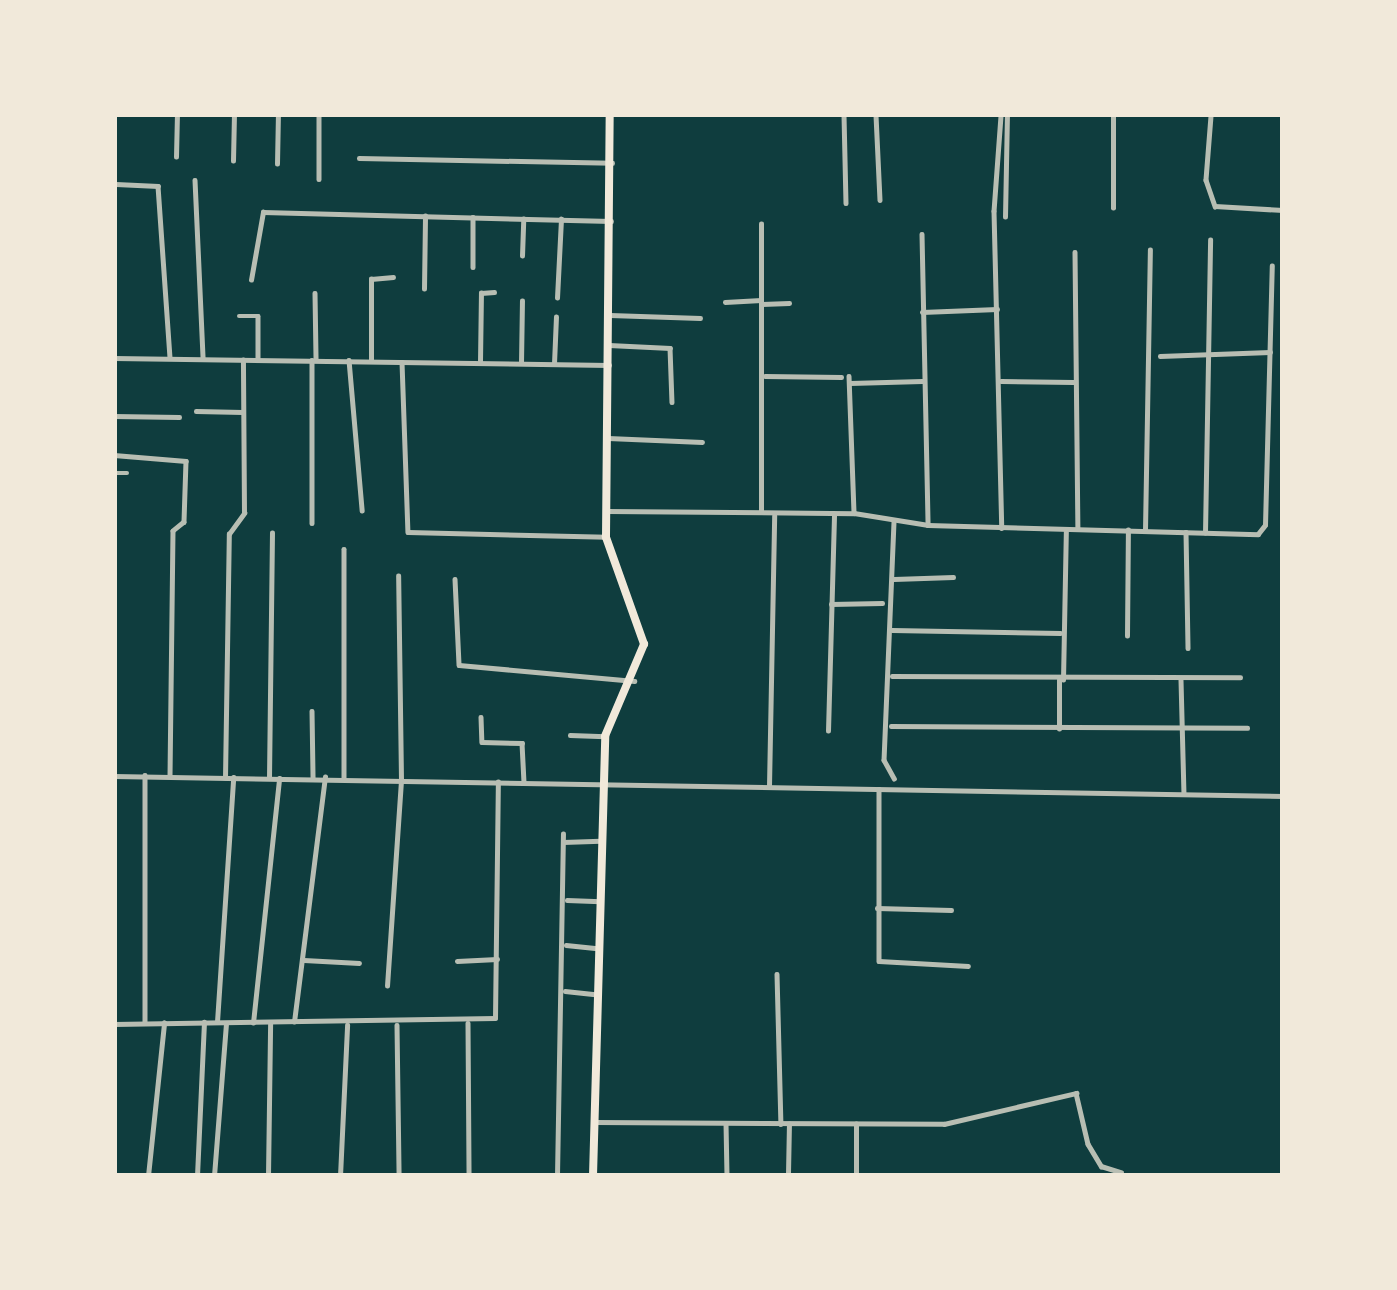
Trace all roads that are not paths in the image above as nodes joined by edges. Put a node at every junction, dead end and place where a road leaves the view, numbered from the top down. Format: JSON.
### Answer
{"nodes":[{"id":1,"x":177,"y":114,"type":"edge"},
{"id":2,"x":234,"y":114,"type":"edge"},
{"id":3,"x":278,"y":114,"type":"edge"},
{"id":4,"x":319,"y":114,"type":"edge"},
{"id":5,"x":610,"y":114,"type":"edge"},
{"id":6,"x":815,"y":114,"type":"edge"},
{"id":7,"x":844,"y":115,"type":"edge"},
{"id":8,"x":874,"y":115,"type":"edge"},
{"id":9,"x":936,"y":115,"type":"edge"},
{"id":10,"x":1210,"y":115,"type":"edge"},
{"id":11,"x":1004,"y":116,"type":"edge"},
{"id":12,"x":1077,"y":116,"type":"edge"},
{"id":13,"x":1129,"y":116,"type":"edge"},
{"id":14,"x":1113,"y":117,"type":"junction"},
{"id":15,"x":176,"y":157,"type":"dead end"},
{"id":16,"x":359,"y":158,"type":"dead end"},
{"id":17,"x":232,"y":160,"type":"dead end"},
{"id":18,"x":611,"y":163,"type":"junction"},
{"id":19,"x":277,"y":164,"type":"dead end"},
{"id":20,"x":320,"y":178,"type":"dead end"},
{"id":21,"x":195,"y":181,"type":"dead end"},
{"id":22,"x":116,"y":184,"type":"edge"},
{"id":23,"x":880,"y":200,"type":"dead end"},
{"id":24,"x":846,"y":203,"type":"dead end"},
{"id":25,"x":1113,"y":208,"type":"dead end"},
{"id":26,"x":1283,"y":210,"type":"edge"},
{"id":27,"x":425,"y":216,"type":"junction"},
{"id":28,"x":473,"y":217,"type":"junction"},
{"id":29,"x":1005,"y":217,"type":"dead end"},
{"id":30,"x":523,"y":219,"type":"junction"},
{"id":31,"x":561,"y":219,"type":"junction"},
{"id":32,"x":611,"y":220,"type":"junction"},
{"id":33,"x":761,"y":224,"type":"dead end"},
{"id":34,"x":922,"y":233,"type":"dead end"},
{"id":35,"x":1210,"y":239,"type":"dead end"},
{"id":36,"x":1150,"y":250,"type":"dead end"},
{"id":37,"x":1075,"y":252,"type":"dead end"},
{"id":38,"x":522,"y":256,"type":"dead end"},
{"id":39,"x":1272,"y":266,"type":"dead end"},
{"id":40,"x":473,"y":267,"type":"dead end"},
{"id":41,"x":393,"y":278,"type":"dead end"},
{"id":42,"x":251,"y":280,"type":"dead end"},
{"id":43,"x":424,"y":289,"type":"dead end"},
{"id":44,"x":494,"y":292,"type":"dead end"},
{"id":45,"x":315,"y":293,"type":"dead end"},
{"id":46,"x":557,"y":298,"type":"dead end"},
{"id":47,"x":522,"y":301,"type":"dead end"},
{"id":48,"x":724,"y":302,"type":"dead end"},
{"id":49,"x":762,"y":302,"type":"junction"},
{"id":50,"x":789,"y":303,"type":"dead end"},
{"id":51,"x":997,"y":309,"type":"junction"},
{"id":52,"x":922,"y":312,"type":"junction"},
{"id":53,"x":610,"y":315,"type":"junction"},
{"id":54,"x":239,"y":316,"type":"dead end"},
{"id":55,"x":556,"y":317,"type":"dead end"},
{"id":56,"x":700,"y":318,"type":"dead end"},
{"id":57,"x":609,"y":345,"type":"junction"},
{"id":58,"x":1283,"y":349,"type":"edge"},
{"id":59,"x":1270,"y":350,"type":"junction"},
{"id":60,"x":1204,"y":354,"type":"junction"},
{"id":61,"x":1160,"y":356,"type":"dead end"},
{"id":62,"x":114,"y":358,"type":"edge"},
{"id":63,"x":170,"y":358,"type":"junction"},
{"id":64,"x":203,"y":358,"type":"junction"},
{"id":65,"x":243,"y":360,"type":"junction"},
{"id":66,"x":258,"y":360,"type":"junction"},
{"id":67,"x":314,"y":360,"type":"junction"},
{"id":68,"x":349,"y":360,"type":"junction"},
{"id":69,"x":371,"y":361,"type":"junction"},
{"id":70,"x":402,"y":362,"type":"junction"},
{"id":71,"x":479,"y":362,"type":"junction"},
{"id":72,"x":521,"y":363,"type":"junction"},
{"id":73,"x":554,"y":364,"type":"junction"},
{"id":74,"x":608,"y":364,"type":"junction"},
{"id":75,"x":765,"y":376,"type":"junction"},
{"id":76,"x":847,"y":378,"type":"junction"},
{"id":77,"x":925,"y":381,"type":"junction"},
{"id":78,"x":1001,"y":381,"type":"junction"},
{"id":79,"x":1076,"y":382,"type":"junction"},
{"id":80,"x":672,"y":402,"type":"dead end"},
{"id":81,"x":196,"y":411,"type":"dead end"},
{"id":82,"x":242,"y":412,"type":"junction"},
{"id":83,"x":114,"y":416,"type":"edge"},
{"id":84,"x":179,"y":417,"type":"dead end"},
{"id":85,"x":608,"y":438,"type":"junction"},
{"id":86,"x":702,"y":442,"type":"dead end"},
{"id":87,"x":114,"y":455,"type":"edge"},
{"id":88,"x":114,"y":473,"type":"edge"},
{"id":89,"x":127,"y":473,"type":"dead end"},
{"id":90,"x":362,"y":510,"type":"dead end"},
{"id":91,"x":607,"y":511,"type":"junction"},
{"id":92,"x":774,"y":513,"type":"junction"},
{"id":93,"x":834,"y":513,"type":"junction"},
{"id":94,"x":854,"y":513,"type":"junction"},
{"id":95,"x":760,"y":514,"type":"junction"},
{"id":96,"x":894,"y":521,"type":"junction"},
{"id":97,"x":312,"y":523,"type":"dead end"},
{"id":98,"x":928,"y":525,"type":"junction"},
{"id":99,"x":1002,"y":528,"type":"junction"},
{"id":100,"x":1066,"y":528,"type":"junction"},
{"id":101,"x":1078,"y":528,"type":"junction"},
{"id":102,"x":1128,"y":530,"type":"junction"},
{"id":103,"x":1145,"y":530,"type":"junction"},
{"id":104,"x":1186,"y":532,"type":"junction"},
{"id":105,"x":272,"y":533,"type":"dead end"},
{"id":106,"x":1205,"y":533,"type":"junction"},
{"id":107,"x":605,"y":537,"type":"junction"},
{"id":108,"x":344,"y":549,"type":"dead end"},
{"id":109,"x":398,"y":576,"type":"dead end"},
{"id":110,"x":953,"y":578,"type":"dead end"},
{"id":111,"x":454,"y":579,"type":"dead end"},
{"id":112,"x":894,"y":579,"type":"junction"},
{"id":113,"x":882,"y":603,"type":"dead end"},
{"id":114,"x":831,"y":604,"type":"junction"},
{"id":115,"x":892,"y":630,"type":"junction"},
{"id":116,"x":1060,"y":633,"type":"junction"},
{"id":117,"x":1127,"y":636,"type":"dead end"},
{"id":118,"x":1188,"y":648,"type":"dead end"},
{"id":119,"x":892,"y":676,"type":"junction"},
{"id":120,"x":1181,"y":677,"type":"junction"},
{"id":121,"x":1240,"y":677,"type":"dead end"},
{"id":122,"x":1061,"y":680,"type":"junction"},
{"id":123,"x":634,"y":681,"type":"junction"},
{"id":124,"x":313,"y":711,"type":"dead end"},
{"id":125,"x":481,"y":717,"type":"dead end"},
{"id":126,"x":891,"y":727,"type":"junction"},
{"id":127,"x":1183,"y":728,"type":"junction"},
{"id":128,"x":1246,"y":728,"type":"dead end"},
{"id":129,"x":1058,"y":729,"type":"junction"},
{"id":130,"x":828,"y":731,"type":"dead end"},
{"id":131,"x":570,"y":736,"type":"dead end"},
{"id":132,"x":605,"y":736,"type":"junction"},
{"id":133,"x":145,"y":775,"type":"junction"},
{"id":134,"x":114,"y":776,"type":"edge"},
{"id":135,"x":170,"y":776,"type":"junction"},
{"id":136,"x":325,"y":777,"type":"junction"},
{"id":137,"x":225,"y":778,"type":"junction"},
{"id":138,"x":233,"y":778,"type":"junction"},
{"id":139,"x":269,"y":778,"type":"junction"},
{"id":140,"x":279,"y":778,"type":"junction"},
{"id":141,"x":314,"y":778,"type":"junction"},
{"id":142,"x":344,"y":778,"type":"junction"},
{"id":143,"x":895,"y":778,"type":"dead end"},
{"id":144,"x":401,"y":780,"type":"junction"},
{"id":145,"x":498,"y":782,"type":"junction"},
{"id":146,"x":524,"y":783,"type":"junction"},
{"id":147,"x":601,"y":783,"type":"junction"},
{"id":148,"x":769,"y":786,"type":"junction"},
{"id":149,"x":879,"y":789,"type":"junction"},
{"id":150,"x":1184,"y":794,"type":"junction"},
{"id":151,"x":1283,"y":796,"type":"edge"},
{"id":152,"x":600,"y":842,"type":"junction"},
{"id":153,"x":567,"y":900,"type":"junction"},
{"id":154,"x":600,"y":902,"type":"junction"},
{"id":155,"x":877,"y":908,"type":"junction"},
{"id":156,"x":951,"y":910,"type":"dead end"},
{"id":157,"x":566,"y":945,"type":"junction"},
{"id":158,"x":599,"y":948,"type":"junction"},
{"id":159,"x":497,"y":959,"type":"junction"},
{"id":160,"x":304,"y":961,"type":"junction"},
{"id":161,"x":457,"y":961,"type":"dead end"},
{"id":162,"x":359,"y":963,"type":"dead end"},
{"id":163,"x":968,"y":967,"type":"dead end"},
{"id":164,"x":777,"y":974,"type":"dead end"},
{"id":165,"x":387,"y":986,"type":"dead end"},
{"id":166,"x":565,"y":992,"type":"junction"},
{"id":167,"x":597,"y":995,"type":"junction"},
{"id":168,"x":164,"y":1022,"type":"junction"},
{"id":169,"x":204,"y":1022,"type":"junction"},
{"id":170,"x":217,"y":1022,"type":"junction"},
{"id":171,"x":145,"y":1023,"type":"junction"},
{"id":172,"x":226,"y":1023,"type":"junction"},
{"id":173,"x":253,"y":1023,"type":"junction"},
{"id":174,"x":468,"y":1023,"type":"junction"},
{"id":175,"x":114,"y":1024,"type":"edge"},
{"id":176,"x":270,"y":1024,"type":"junction"},
{"id":177,"x":294,"y":1024,"type":"junction"},
{"id":178,"x":397,"y":1024,"type":"junction"},
{"id":179,"x":347,"y":1025,"type":"junction"},
{"id":180,"x":594,"y":1122,"type":"junction"},
{"id":181,"x":726,"y":1123,"type":"junction"},
{"id":182,"x":785,"y":1124,"type":"junction"},
{"id":183,"x":856,"y":1124,"type":"junction"},
{"id":184,"x":1120,"y":1172,"type":"dead end"},
{"id":185,"x":788,"y":1174,"type":"edge"},
{"id":186,"x":148,"y":1176,"type":"edge"},
{"id":187,"x":197,"y":1176,"type":"edge"},
{"id":188,"x":214,"y":1176,"type":"edge"},
{"id":189,"x":268,"y":1176,"type":"edge"},
{"id":190,"x":340,"y":1176,"type":"edge"},
{"id":191,"x":400,"y":1176,"type":"edge"},
{"id":192,"x":469,"y":1176,"type":"edge"},
{"id":193,"x":557,"y":1176,"type":"edge"},
{"id":194,"x":593,"y":1176,"type":"edge"},
{"id":195,"x":727,"y":1176,"type":"edge"},
{"id":196,"x":856,"y":1176,"type":"edge"}],
"edges":[{"from":1,"to":15,"type":"street"},
{"from":2,"to":17,"type":"street"},
{"from":3,"to":19,"type":"street"},
{"from":4,"to":20,"type":"street"},
{"from":5,"to":18,"type":"main road"},
{"from":6,"to":7,"type":"street"},
{"from":7,"to":8,"type":"street"},
{"from":7,"to":24,"type":"street"},
{"from":8,"to":9,"type":"street"},
{"from":8,"to":23,"type":"street"},
{"from":9,"to":11,"type":"street"},
{"from":10,"to":13,"type":"street"},
{"from":10,"to":26,"type":"street"},
{"from":11,"to":12,"type":"street"},
{"from":11,"to":29,"type":"street"},
{"from":11,"to":51,"type":"street"},
{"from":12,"to":14,"type":"street"},
{"from":13,"to":14,"type":"street"},
{"from":14,"to":25,"type":"street"},
{"from":16,"to":18,"type":"street"},
{"from":18,"to":32,"type":"main road"},
{"from":21,"to":64,"type":"street"},
{"from":22,"to":63,"type":"street"},
{"from":27,"to":28,"type":"street"},
{"from":27,"to":42,"type":"street"},
{"from":27,"to":43,"type":"street"},
{"from":28,"to":30,"type":"street"},
{"from":28,"to":40,"type":"street"},
{"from":30,"to":31,"type":"street"},
{"from":30,"to":38,"type":"street"},
{"from":31,"to":32,"type":"street"},
{"from":31,"to":46,"type":"street"},
{"from":32,"to":53,"type":"main road"},
{"from":33,"to":49,"type":"street"},
{"from":34,"to":52,"type":"street"},
{"from":35,"to":60,"type":"street"},
{"from":36,"to":103,"type":"street"},
{"from":37,"to":79,"type":"street"},
{"from":39,"to":59,"type":"street"},
{"from":41,"to":69,"type":"street"},
{"from":44,"to":71,"type":"street"},
{"from":45,"to":67,"type":"street"},
{"from":47,"to":72,"type":"street"},
{"from":48,"to":49,"type":"street"},
{"from":49,"to":50,"type":"street"},
{"from":49,"to":75,"type":"street"},
{"from":51,"to":52,"type":"street"},
{"from":51,"to":78,"type":"street"},
{"from":52,"to":77,"type":"street"},
{"from":53,"to":56,"type":"street"},
{"from":53,"to":57,"type":"main road"},
{"from":54,"to":66,"type":"street"},
{"from":55,"to":73,"type":"street"},
{"from":57,"to":74,"type":"main road"},
{"from":57,"to":80,"type":"street"},
{"from":58,"to":59,"type":"street"},
{"from":59,"to":60,"type":"street"},
{"from":59,"to":106,"type":"street"},
{"from":60,"to":61,"type":"street"},
{"from":60,"to":106,"type":"street"},
{"from":62,"to":63,"type":"street"},
{"from":63,"to":64,"type":"street"},
{"from":64,"to":65,"type":"street"},
{"from":65,"to":66,"type":"street"},
{"from":65,"to":82,"type":"street"},
{"from":66,"to":67,"type":"street"},
{"from":67,"to":68,"type":"street"},
{"from":67,"to":97,"type":"street"},
{"from":68,"to":69,"type":"street"},
{"from":68,"to":90,"type":"street"},
{"from":69,"to":70,"type":"street"},
{"from":70,"to":71,"type":"street"},
{"from":70,"to":107,"type":"street"},
{"from":71,"to":72,"type":"street"},
{"from":72,"to":73,"type":"street"},
{"from":73,"to":74,"type":"street"},
{"from":74,"to":85,"type":"main road"},
{"from":75,"to":76,"type":"street"},
{"from":75,"to":95,"type":"street"},
{"from":76,"to":77,"type":"street"},
{"from":76,"to":94,"type":"street"},
{"from":77,"to":98,"type":"street"},
{"from":78,"to":79,"type":"street"},
{"from":78,"to":99,"type":"street"},
{"from":79,"to":101,"type":"street"},
{"from":81,"to":82,"type":"street"},
{"from":82,"to":137,"type":"street"},
{"from":83,"to":84,"type":"street"},
{"from":85,"to":86,"type":"street"},
{"from":85,"to":91,"type":"main road"},
{"from":87,"to":135,"type":"street"},
{"from":88,"to":89,"type":"street"},
{"from":91,"to":95,"type":"street"},
{"from":91,"to":107,"type":"main road"},
{"from":92,"to":93,"type":"street"},
{"from":92,"to":95,"type":"street"},
{"from":92,"to":148,"type":"street"},
{"from":93,"to":94,"type":"street"},
{"from":93,"to":114,"type":"street"},
{"from":94,"to":96,"type":"street"},
{"from":96,"to":98,"type":"street"},
{"from":96,"to":112,"type":"street"},
{"from":98,"to":99,"type":"street"},
{"from":99,"to":100,"type":"street"},
{"from":100,"to":101,"type":"street"},
{"from":100,"to":116,"type":"street"},
{"from":101,"to":102,"type":"street"},
{"from":102,"to":103,"type":"street"},
{"from":102,"to":117,"type":"street"},
{"from":103,"to":104,"type":"street"},
{"from":104,"to":106,"type":"street"},
{"from":104,"to":118,"type":"street"},
{"from":105,"to":139,"type":"street"},
{"from":107,"to":123,"type":"main road"},
{"from":108,"to":142,"type":"street"},
{"from":109,"to":144,"type":"street"},
{"from":110,"to":112,"type":"street"},
{"from":111,"to":123,"type":"street"},
{"from":112,"to":115,"type":"street"},
{"from":113,"to":114,"type":"street"},
{"from":114,"to":130,"type":"street"},
{"from":115,"to":116,"type":"street"},
{"from":115,"to":119,"type":"street"},
{"from":116,"to":122,"type":"street"},
{"from":119,"to":122,"type":"street"},
{"from":119,"to":126,"type":"street"},
{"from":120,"to":121,"type":"street"},
{"from":120,"to":122,"type":"street"},
{"from":120,"to":127,"type":"street"},
{"from":122,"to":129,"type":"street"},
{"from":123,"to":132,"type":"main road"},
{"from":124,"to":141,"type":"street"},
{"from":125,"to":146,"type":"street"},
{"from":126,"to":129,"type":"street"},
{"from":126,"to":143,"type":"street"},
{"from":127,"to":128,"type":"street"},
{"from":127,"to":129,"type":"street"},
{"from":127,"to":150,"type":"street"},
{"from":131,"to":132,"type":"street"},
{"from":132,"to":147,"type":"main road"},
{"from":133,"to":134,"type":"street"},
{"from":133,"to":135,"type":"street"},
{"from":133,"to":171,"type":"street"},
{"from":135,"to":137,"type":"street"},
{"from":136,"to":141,"type":"street"},
{"from":136,"to":142,"type":"street"},
{"from":136,"to":160,"type":"street"},
{"from":137,"to":138,"type":"street"},
{"from":138,"to":139,"type":"street"},
{"from":138,"to":170,"type":"street"},
{"from":139,"to":140,"type":"street"},
{"from":140,"to":141,"type":"street"},
{"from":140,"to":173,"type":"street"},
{"from":142,"to":144,"type":"street"},
{"from":144,"to":145,"type":"street"},
{"from":144,"to":165,"type":"street"},
{"from":145,"to":146,"type":"street"},
{"from":145,"to":159,"type":"street"},
{"from":146,"to":147,"type":"street"},
{"from":147,"to":148,"type":"street"},
{"from":147,"to":152,"type":"main road"},
{"from":148,"to":149,"type":"street"},
{"from":149,"to":150,"type":"street"},
{"from":149,"to":155,"type":"street"},
{"from":150,"to":151,"type":"street"},
{"from":152,"to":153,"type":"street"},
{"from":152,"to":154,"type":"main road"},
{"from":153,"to":154,"type":"street"},
{"from":153,"to":157,"type":"street"},
{"from":154,"to":158,"type":"main road"},
{"from":155,"to":156,"type":"street"},
{"from":155,"to":163,"type":"street"},
{"from":157,"to":158,"type":"street"},
{"from":157,"to":166,"type":"street"},
{"from":158,"to":167,"type":"main road"},
{"from":159,"to":161,"type":"street"},
{"from":159,"to":174,"type":"street"},
{"from":160,"to":162,"type":"street"},
{"from":160,"to":177,"type":"street"},
{"from":164,"to":182,"type":"street"},
{"from":166,"to":167,"type":"street"},
{"from":166,"to":193,"type":"street"},
{"from":167,"to":180,"type":"main road"},
{"from":168,"to":169,"type":"street"},
{"from":168,"to":171,"type":"street"},
{"from":168,"to":186,"type":"street"},
{"from":169,"to":170,"type":"street"},
{"from":169,"to":187,"type":"street"},
{"from":170,"to":172,"type":"street"},
{"from":171,"to":175,"type":"street"},
{"from":172,"to":173,"type":"street"},
{"from":172,"to":188,"type":"street"},
{"from":173,"to":176,"type":"street"},
{"from":174,"to":178,"type":"street"},
{"from":174,"to":192,"type":"street"},
{"from":176,"to":177,"type":"street"},
{"from":176,"to":189,"type":"street"},
{"from":177,"to":179,"type":"street"},
{"from":178,"to":179,"type":"street"},
{"from":178,"to":191,"type":"street"},
{"from":179,"to":190,"type":"street"},
{"from":180,"to":181,"type":"street"},
{"from":180,"to":194,"type":"main road"},
{"from":181,"to":182,"type":"street"},
{"from":181,"to":195,"type":"street"},
{"from":182,"to":183,"type":"street"},
{"from":182,"to":185,"type":"street"},
{"from":183,"to":184,"type":"street"},
{"from":183,"to":196,"type":"street"}]}
